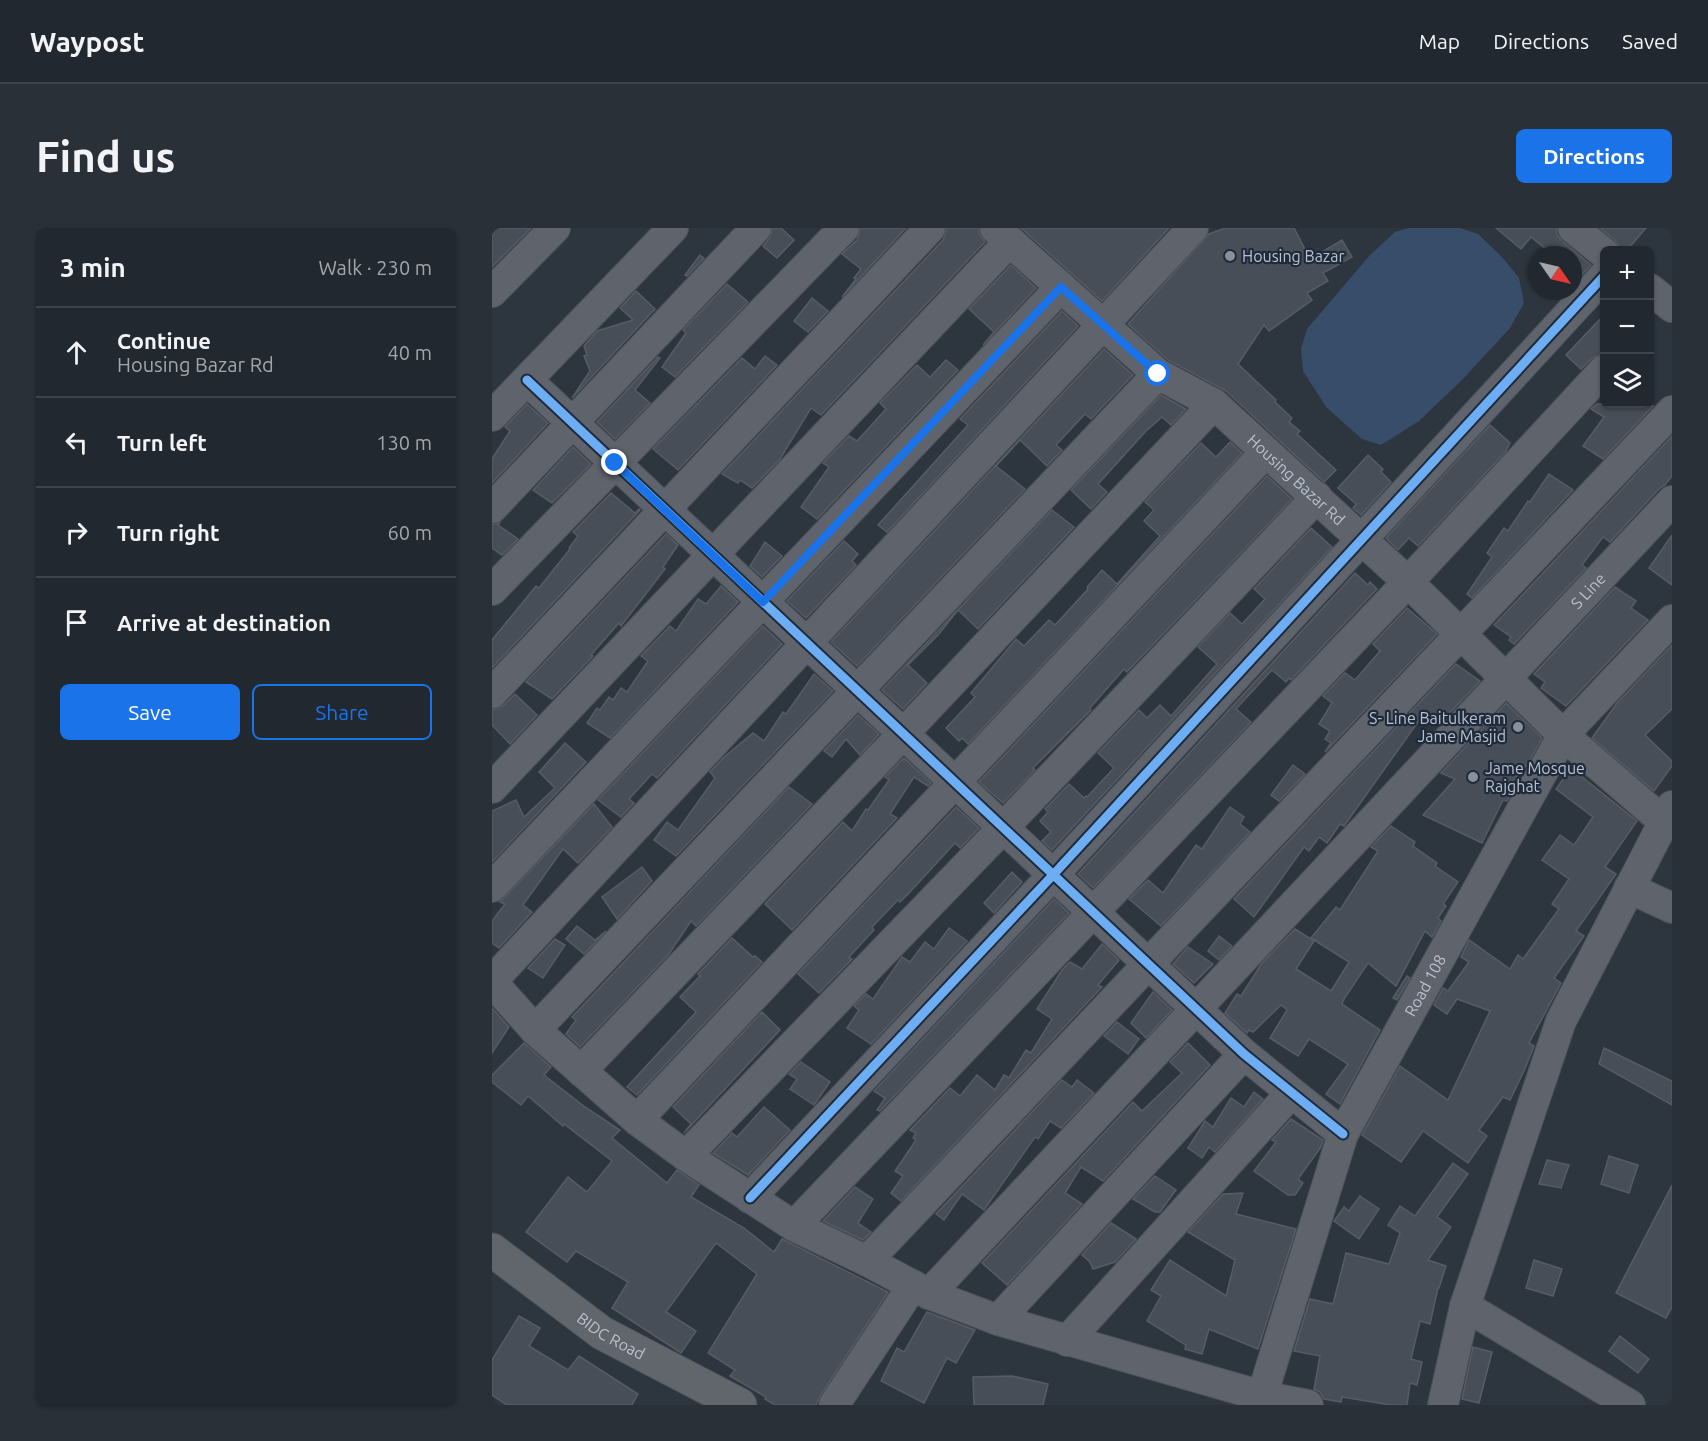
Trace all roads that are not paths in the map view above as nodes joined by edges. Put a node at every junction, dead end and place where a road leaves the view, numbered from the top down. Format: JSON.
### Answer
{"nodes":[{"id":1,"x":555,"y":228,"type":"edge"},
{"id":2,"x":673,"y":228,"type":"edge"},
{"id":3,"x":756,"y":228,"type":"edge"},
{"id":4,"x":844,"y":228,"type":"edge"},
{"id":5,"x":930,"y":228,"type":"edge"},
{"id":6,"x":1193,"y":228,"type":"edge"},
{"id":7,"x":1573,"y":228,"type":"edge"},
{"id":8,"x":1003,"y":235,"type":"edge"},
{"id":9,"x":1600,"y":249,"type":"edge"},
{"id":10,"x":1600,"y":281,"type":"edge"},
{"id":11,"x":1061,"y":287,"type":"junction"},
{"id":12,"x":492,"y":292,"type":"edge"},
{"id":13,"x":1104,"y":325,"type":"junction"},
{"id":14,"x":1158,"y":374,"type":"junction"},
{"id":15,"x":1600,"y":375,"type":"edge"},
{"id":16,"x":527,"y":380,"type":"junction"},
{"id":17,"x":1214,"y":404,"type":"junction"},
{"id":18,"x":1672,"y":411,"type":"edge"},
{"id":19,"x":492,"y":416,"type":"edge"},
{"id":20,"x":572,"y":423,"type":"junction"},
{"id":21,"x":1266,"y":452,"type":"junction"},
{"id":22,"x":615,"y":463,"type":"junction"},
{"id":23,"x":1317,"y":497,"type":"junction"},
{"id":24,"x":1672,"y":501,"type":"edge"},
{"id":25,"x":492,"y":508,"type":"edge"},
{"id":26,"x":665,"y":510,"type":"junction"},
{"id":27,"x":1362,"y":539,"type":"junction"},
{"id":28,"x":713,"y":555,"type":"junction"},
{"id":29,"x":1408,"y":582,"type":"junction"},
{"id":30,"x":492,"y":590,"type":"edge"},
{"id":31,"x":763,"y":602,"type":"junction"},
{"id":32,"x":1672,"y":620,"type":"edge"},
{"id":33,"x":1460,"y":634,"type":"junction"},
{"id":34,"x":807,"y":643,"type":"junction"},
{"id":35,"x":1505,"y":678,"type":"junction"},
{"id":36,"x":857,"y":691,"type":"junction"},
{"id":37,"x":492,"y":693,"type":"edge"},
{"id":38,"x":903,"y":734,"type":"junction"},
{"id":39,"x":1563,"y":735,"type":"junction"},
{"id":40,"x":955,"y":783,"type":"junction"},
{"id":41,"x":492,"y":788,"type":"edge"},
{"id":42,"x":1667,"y":814,"type":"edge"},
{"id":43,"x":1003,"y":828,"type":"junction"},
{"id":44,"x":1053,"y":875,"type":"junction"},
{"id":45,"x":492,"y":887,"type":"edge"},
{"id":46,"x":1629,"y":888,"type":"junction"},
{"id":47,"x":1672,"y":908,"type":"edge"},
{"id":48,"x":1094,"y":914,"type":"junction"},
{"id":49,"x":1148,"y":964,"type":"junction"},
{"id":50,"x":492,"y":982,"type":"edge"},
{"id":51,"x":1196,"y":1010,"type":"junction"},
{"id":52,"x":535,"y":1030,"type":"junction"},
{"id":53,"x":1244,"y":1054,"type":"junction"},
{"id":54,"x":581,"y":1071,"type":"junction"},
{"id":55,"x":1291,"y":1093,"type":"junction"},
{"id":56,"x":637,"y":1120,"type":"junction"},
{"id":57,"x":1343,"y":1134,"type":"junction"},
{"id":58,"x":686,"y":1156,"type":"junction"},
{"id":59,"x":750,"y":1198,"type":"junction"},
{"id":60,"x":794,"y":1226,"type":"junction"},
{"id":61,"x":492,"y":1250,"type":"edge"},
{"id":62,"x":867,"y":1261,"type":"junction"},
{"id":63,"x":921,"y":1290,"type":"junction"},
{"id":64,"x":1465,"y":1306,"type":"junction"},
{"id":65,"x":998,"y":1320,"type":"junction"},
{"id":66,"x":1067,"y":1341,"type":"junction"},
{"id":67,"x":1262,"y":1396,"type":"junction"},
{"id":68,"x":740,"y":1405,"type":"edge"},
{"id":69,"x":834,"y":1405,"type":"edge"},
{"id":70,"x":1308,"y":1405,"type":"edge"},
{"id":71,"x":1443,"y":1405,"type":"edge"},
{"id":72,"x":1630,"y":1405,"type":"edge"}],
"edges":[{"from":1,"to":12,"type":"street"},
{"from":2,"to":16,"type":"street"},
{"from":3,"to":20,"type":"street"},
{"from":4,"to":22,"type":"street"},
{"from":5,"to":26,"type":"street"},
{"from":6,"to":13,"type":"street"},
{"from":7,"to":9,"type":"street"},
{"from":8,"to":11,"type":"street","name":"Housing Bazar Rd"},
{"from":8,"to":28,"type":"street"},
{"from":10,"to":27,"type":"street"},
{"from":11,"to":13,"type":"street","name":"Housing Bazar Rd"},
{"from":11,"to":31,"type":"street"},
{"from":13,"to":14,"type":"street","name":"Housing Bazar Rd"},
{"from":13,"to":34,"type":"street"},
{"from":14,"to":17,"type":"street","name":"Housing Bazar Rd"},
{"from":14,"to":36,"type":"street"},
{"from":15,"to":29,"type":"street"},
{"from":16,"to":19,"type":"street"},
{"from":16,"to":20,"type":"street"},
{"from":17,"to":21,"type":"street","name":"Housing Bazar Rd"},
{"from":17,"to":38,"type":"street"},
{"from":18,"to":33,"type":"street"},
{"from":20,"to":22,"type":"street"},
{"from":20,"to":25,"type":"street"},
{"from":21,"to":23,"type":"street","name":"Housing Bazar Rd"},
{"from":21,"to":40,"type":"street"},
{"from":22,"to":26,"type":"street"},
{"from":22,"to":30,"type":"street"},
{"from":23,"to":27,"type":"street","name":"Housing Bazar Rd"},
{"from":23,"to":43,"type":"street"},
{"from":24,"to":35,"type":"street","name":"S Line"},
{"from":26,"to":28,"type":"street"},
{"from":26,"to":37,"type":"street"},
{"from":27,"to":29,"type":"street","name":"Housing Bazar Rd"},
{"from":27,"to":44,"type":"street"},
{"from":28,"to":31,"type":"street"},
{"from":28,"to":41,"type":"street"},
{"from":29,"to":33,"type":"street","name":"Housing Bazar Rd"},
{"from":29,"to":48,"type":"street"},
{"from":31,"to":34,"type":"street"},
{"from":31,"to":45,"type":"street"},
{"from":32,"to":39,"type":"street","name":"Road 108"},
{"from":33,"to":35,"type":"street","name":"Housing Bazar Rd"},
{"from":33,"to":49,"type":"street"},
{"from":34,"to":36,"type":"street"},
{"from":34,"to":50,"type":"street"},
{"from":35,"to":39,"type":"street","name":"Housing Bazar Rd"},
{"from":35,"to":51,"type":"street","name":"S Line"},
{"from":36,"to":38,"type":"street"},
{"from":36,"to":52,"type":"street"},
{"from":38,"to":40,"type":"street"},
{"from":38,"to":54,"type":"street"},
{"from":39,"to":42,"type":"street","name":"Housing Bazar Rd"},
{"from":39,"to":57,"type":"street","name":"Road 108"},
{"from":40,"to":43,"type":"street"},
{"from":40,"to":56,"type":"street"},
{"from":42,"to":46,"type":"street"},
{"from":43,"to":44,"type":"street"},
{"from":43,"to":58,"type":"street"},
{"from":44,"to":48,"type":"street"},
{"from":44,"to":59,"type":"street"},
{"from":46,"to":47,"type":"street"},
{"from":46,"to":64,"type":"street"},
{"from":48,"to":49,"type":"street"},
{"from":48,"to":60,"type":"street"},
{"from":49,"to":51,"type":"street"},
{"from":49,"to":62,"type":"street"},
{"from":50,"to":52,"type":"street"},
{"from":51,"to":53,"type":"street"},
{"from":51,"to":63,"type":"street","name":"S Line"},
{"from":52,"to":54,"type":"street"},
{"from":53,"to":55,"type":"street"},
{"from":53,"to":65,"type":"street"},
{"from":54,"to":56,"type":"street"},
{"from":55,"to":57,"type":"street"},
{"from":55,"to":66,"type":"street"},
{"from":56,"to":58,"type":"street"},
{"from":57,"to":67,"type":"street","name":"Road 108"},
{"from":58,"to":59,"type":"street"},
{"from":59,"to":60,"type":"street"},
{"from":60,"to":62,"type":"street"},
{"from":61,"to":68,"type":"main road","name":"BIDC Road"},
{"from":62,"to":63,"type":"street"},
{"from":63,"to":65,"type":"street"},
{"from":63,"to":69,"type":"street","name":"S Line"},
{"from":64,"to":71,"type":"street"},
{"from":64,"to":72,"type":"street"},
{"from":65,"to":66,"type":"street"},
{"from":66,"to":67,"type":"street"},
{"from":67,"to":70,"type":"street"}]}
